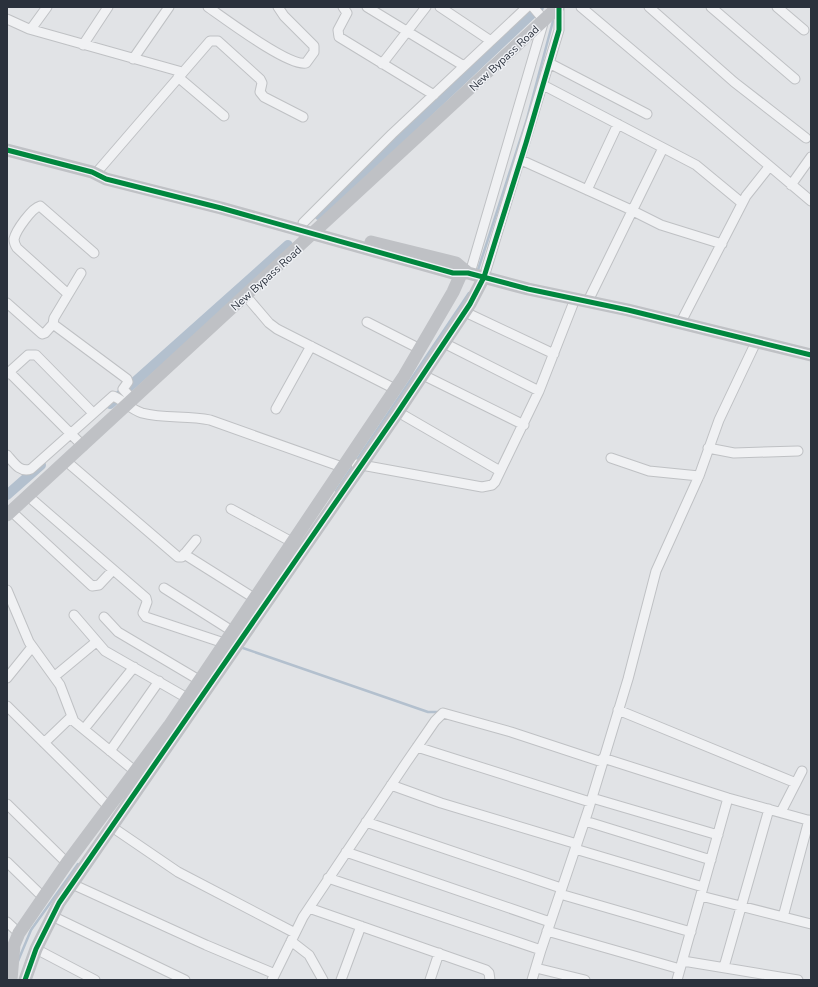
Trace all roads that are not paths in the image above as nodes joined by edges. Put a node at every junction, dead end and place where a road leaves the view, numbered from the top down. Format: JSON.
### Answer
{"nodes":[{"id":1,"x":47,"y":7,"type":"edge"},
{"id":2,"x":108,"y":7,"type":"edge"},
{"id":3,"x":169,"y":7,"type":"edge"},
{"id":4,"x":208,"y":7,"type":"edge"},
{"id":5,"x":278,"y":7,"type":"edge"},
{"id":6,"x":343,"y":7,"type":"edge"},
{"id":7,"x":367,"y":7,"type":"edge"},
{"id":8,"x":426,"y":7,"type":"edge"},
{"id":9,"x":440,"y":7,"type":"edge"},
{"id":10,"x":527,"y":7,"type":"edge"},
{"id":11,"x":581,"y":7,"type":"edge"},
{"id":12,"x":649,"y":7,"type":"edge"},
{"id":13,"x":711,"y":7,"type":"edge"},
{"id":14,"x":777,"y":7,"type":"edge"},
{"id":15,"x":556,"y":8,"type":"edge"},
{"id":16,"x":537,"y":12,"type":"edge"},
{"id":17,"x":7,"y":19,"type":"edge"},
{"id":18,"x":31,"y":29,"type":"junction"},
{"id":19,"x":804,"y":30,"type":"dead end"},
{"id":20,"x":408,"y":31,"type":"junction"},
{"id":21,"x":491,"y":41,"type":"junction"},
{"id":22,"x":83,"y":45,"type":"junction"},
{"id":23,"x":133,"y":59,"type":"junction"},
{"id":24,"x":549,"y":63,"type":"junction"},
{"id":25,"x":382,"y":64,"type":"junction"},
{"id":26,"x":464,"y":66,"type":"junction"},
{"id":27,"x":180,"y":74,"type":"junction"},
{"id":28,"x":795,"y":79,"type":"dead end"},
{"id":29,"x":543,"y":85,"type":"junction"},
{"id":30,"x":434,"y":95,"type":"junction"},
{"id":31,"x":647,"y":114,"type":"dead end"},
{"id":32,"x":224,"y":116,"type":"dead end"},
{"id":33,"x":303,"y":117,"type":"dead end"},
{"id":34,"x":618,"y":124,"type":"junction"},
{"id":35,"x":806,"y":138,"type":"dead end"},
{"id":36,"x":663,"y":148,"type":"junction"},
{"id":37,"x":7,"y":150,"type":"edge"},
{"id":38,"x":811,"y":157,"type":"edge"},
{"id":39,"x":521,"y":160,"type":"junction"},
{"id":40,"x":769,"y":167,"type":"junction"},
{"id":41,"x":95,"y":172,"type":"junction"},
{"id":42,"x":791,"y":185,"type":"junction"},
{"id":43,"x":587,"y":190,"type":"junction"},
{"id":44,"x":811,"y":201,"type":"edge"},
{"id":45,"x":742,"y":203,"type":"junction"},
{"id":46,"x":634,"y":211,"type":"junction"},
{"id":47,"x":303,"y":223,"type":"junction"},
{"id":48,"x":317,"y":231,"type":"junction"},
{"id":49,"x":722,"y":244,"type":"junction"},
{"id":50,"x":94,"y":253,"type":"dead end"},
{"id":51,"x":81,"y":273,"type":"dead end"},
{"id":52,"x":466,"y":273,"type":"junction"},
{"id":53,"x":484,"y":278,"type":"junction"},
{"id":54,"x":68,"y":294,"type":"junction"},
{"id":55,"x":246,"y":296,"type":"junction"},
{"id":56,"x":575,"y":299,"type":"junction"},
{"id":57,"x":588,"y":301,"type":"junction"},
{"id":58,"x":7,"y":303,"type":"edge"},
{"id":59,"x":465,"y":312,"type":"junction"},
{"id":60,"x":367,"y":322,"type":"dead end"},
{"id":61,"x":681,"y":322,"type":"junction"},
{"id":62,"x":53,"y":324,"type":"junction"},
{"id":63,"x":756,"y":342,"type":"junction"},
{"id":64,"x":444,"y":343,"type":"junction"},
{"id":65,"x":311,"y":346,"type":"junction"},
{"id":66,"x":420,"y":349,"type":"junction"},
{"id":67,"x":554,"y":354,"type":"junction"},
{"id":68,"x":811,"y":355,"type":"edge"},
{"id":69,"x":8,"y":373,"type":"edge"},
{"id":70,"x":423,"y":374,"type":"junction"},
{"id":71,"x":395,"y":389,"type":"junction"},
{"id":72,"x":539,"y":391,"type":"junction"},
{"id":73,"x":124,"y":398,"type":"junction"},
{"id":74,"x":276,"y":410,"type":"dead end"},
{"id":75,"x":398,"y":412,"type":"junction"},
{"id":76,"x":93,"y":413,"type":"junction"},
{"id":77,"x":524,"y":425,"type":"junction"},
{"id":78,"x":76,"y":438,"type":"junction"},
{"id":79,"x":708,"y":448,"type":"junction"},
{"id":80,"x":798,"y":451,"type":"dead end"},
{"id":81,"x":7,"y":456,"type":"edge"},
{"id":82,"x":611,"y":458,"type":"dead end"},
{"id":83,"x":66,"y":461,"type":"junction"},
{"id":84,"x":352,"y":464,"type":"junction"},
{"id":85,"x":500,"y":471,"type":"junction"},
{"id":86,"x":699,"y":476,"type":"junction"},
{"id":87,"x":28,"y":496,"type":"junction"},
{"id":88,"x":231,"y":510,"type":"dead end"},
{"id":89,"x":9,"y":513,"type":"edge"},
{"id":90,"x":196,"y":540,"type":"dead end"},
{"id":91,"x":292,"y":542,"type":"junction"},
{"id":92,"x":184,"y":554,"type":"junction"},
{"id":93,"x":113,"y":570,"type":"junction"},
{"id":94,"x":164,"y":588,"type":"dead end"},
{"id":95,"x":7,"y":590,"type":"edge"},
{"id":96,"x":254,"y":598,"type":"junction"},
{"id":97,"x":74,"y":615,"type":"dead end"},
{"id":98,"x":104,"y":617,"type":"dead end"},
{"id":99,"x":232,"y":631,"type":"junction"},
{"id":100,"x":96,"y":642,"type":"junction"},
{"id":101,"x":224,"y":643,"type":"junction"},
{"id":102,"x":32,"y":647,"type":"junction"},
{"id":103,"x":134,"y":667,"type":"junction"},
{"id":104,"x":55,"y":676,"type":"junction"},
{"id":105,"x":7,"y":678,"type":"edge"},
{"id":106,"x":199,"y":680,"type":"junction"},
{"id":107,"x":159,"y":681,"type":"junction"},
{"id":108,"x":187,"y":698,"type":"junction"},
{"id":109,"x":7,"y":706,"type":"edge"},
{"id":110,"x":618,"y":710,"type":"junction"},
{"id":111,"x":73,"y":719,"type":"junction"},
{"id":112,"x":84,"y":729,"type":"junction"},
{"id":113,"x":44,"y":743,"type":"junction"},
{"id":114,"x":417,"y":747,"type":"junction"},
{"id":115,"x":110,"y":751,"type":"junction"},
{"id":116,"x":603,"y":760,"type":"junction"},
{"id":117,"x":802,"y":771,"type":"dead end"},
{"id":118,"x":136,"y":772,"type":"junction"},
{"id":119,"x":796,"y":782,"type":"junction"},
{"id":120,"x":391,"y":785,"type":"junction"},
{"id":121,"x":728,"y":798,"type":"junction"},
{"id":122,"x":591,"y":800,"type":"junction"},
{"id":123,"x":7,"y":804,"type":"edge"},
{"id":124,"x":109,"y":807,"type":"junction"},
{"id":125,"x":769,"y":809,"type":"junction"},
{"id":126,"x":781,"y":812,"type":"junction"},
{"id":127,"x":585,"y":821,"type":"junction"},
{"id":128,"x":810,"y":821,"type":"edge"},
{"id":129,"x":366,"y":822,"type":"junction"},
{"id":130,"x":112,"y":827,"type":"junction"},
{"id":131,"x":718,"y":836,"type":"junction"},
{"id":132,"x":576,"y":847,"type":"junction"},
{"id":133,"x":346,"y":852,"type":"junction"},
{"id":134,"x":711,"y":860,"type":"junction"},
{"id":135,"x":7,"y":862,"type":"edge"},
{"id":136,"x":67,"y":863,"type":"junction"},
{"id":137,"x":328,"y":878,"type":"junction"},
{"id":138,"x":72,"y":884,"type":"junction"},
{"id":139,"x":561,"y":891,"type":"junction"},
{"id":140,"x":702,"y":891,"type":"junction"},
{"id":141,"x":43,"y":897,"type":"junction"},
{"id":142,"x":741,"y":906,"type":"junction"},
{"id":143,"x":309,"y":908,"type":"junction"},
{"id":144,"x":52,"y":916,"type":"junction"},
{"id":145,"x":782,"y":917,"type":"junction"},
{"id":146,"x":7,"y":922,"type":"edge"},
{"id":147,"x":811,"y":924,"type":"edge"},
{"id":148,"x":361,"y":926,"type":"junction"},
{"id":149,"x":549,"y":927,"type":"junction"},
{"id":150,"x":19,"y":932,"type":"junction"},
{"id":151,"x":691,"y":932,"type":"junction"},
{"id":152,"x":293,"y":937,"type":"junction"},
{"id":153,"x":36,"y":949,"type":"junction"},
{"id":154,"x":541,"y":950,"type":"junction"},
{"id":155,"x":439,"y":953,"type":"junction"},
{"id":156,"x":682,"y":965,"type":"junction"},
{"id":157,"x":724,"y":967,"type":"junction"},
{"id":158,"x":536,"y":968,"type":"junction"},
{"id":159,"x":10,"y":972,"type":"edge"},
{"id":160,"x":273,"y":977,"type":"edge"},
{"id":161,"x":27,"y":979,"type":"edge"},
{"id":162,"x":95,"y":980,"type":"edge"},
{"id":163,"x":185,"y":980,"type":"edge"},
{"id":164,"x":323,"y":980,"type":"edge"},
{"id":165,"x":341,"y":980,"type":"edge"},
{"id":166,"x":430,"y":980,"type":"edge"},
{"id":167,"x":490,"y":980,"type":"edge"},
{"id":168,"x":532,"y":980,"type":"edge"},
{"id":169,"x":585,"y":980,"type":"edge"},
{"id":170,"x":677,"y":980,"type":"edge"},
{"id":171,"x":798,"y":980,"type":"edge"}],
"edges":[{"from":1,"to":18,"type":"street"},
{"from":2,"to":22,"type":"street"},
{"from":3,"to":23,"type":"street"},
{"from":4,"to":5,"type":"street"},
{"from":6,"to":25,"type":"street"},
{"from":7,"to":20,"type":"street"},
{"from":8,"to":20,"type":"street"},
{"from":9,"to":21,"type":"street"},
{"from":10,"to":21,"type":"street"},
{"from":11,"to":40,"type":"street"},
{"from":12,"to":35,"type":"street"},
{"from":13,"to":28,"type":"street"},
{"from":14,"to":19,"type":"street"},
{"from":15,"to":16,"type":"street","name":"New Bypass Road"},
{"from":15,"to":24,"type":"street"},
{"from":16,"to":48,"type":"street","name":"New Bypass Road"},
{"from":16,"to":52,"type":"street"},
{"from":17,"to":18,"type":"street"},
{"from":18,"to":22,"type":"street"},
{"from":20,"to":25,"type":"street"},
{"from":20,"to":26,"type":"street"},
{"from":21,"to":26,"type":"street"},
{"from":22,"to":23,"type":"street"},
{"from":23,"to":27,"type":"street"},
{"from":24,"to":29,"type":"street"},
{"from":24,"to":31,"type":"street"},
{"from":25,"to":30,"type":"street"},
{"from":26,"to":30,"type":"street"},
{"from":27,"to":32,"type":"street"},
{"from":27,"to":33,"type":"street"},
{"from":27,"to":41,"type":"street"},
{"from":29,"to":34,"type":"street"},
{"from":29,"to":39,"type":"street"},
{"from":30,"to":47,"type":"street"},
{"from":34,"to":36,"type":"street"},
{"from":34,"to":43,"type":"street"},
{"from":36,"to":45,"type":"street"},
{"from":36,"to":46,"type":"street"},
{"from":37,"to":41,"type":"street"},
{"from":38,"to":42,"type":"street"},
{"from":39,"to":43,"type":"street"},
{"from":39,"to":53,"type":"street"},
{"from":40,"to":42,"type":"street"},
{"from":40,"to":45,"type":"street"},
{"from":41,"to":47,"type":"street"},
{"from":41,"to":48,"type":"street"},
{"from":42,"to":44,"type":"street"},
{"from":43,"to":46,"type":"street"},
{"from":45,"to":49,"type":"street"},
{"from":46,"to":49,"type":"street"},
{"from":46,"to":57,"type":"street"},
{"from":47,"to":48,"type":"street"},
{"from":48,"to":52,"type":"street"},
{"from":48,"to":55,"type":"street","name":"New Bypass Road"},
{"from":49,"to":61,"type":"street"},
{"from":50,"to":54,"type":"street"},
{"from":51,"to":54,"type":"street"},
{"from":52,"to":53,"type":"street"},
{"from":52,"to":66,"type":"street"},
{"from":53,"to":56,"type":"street"},
{"from":53,"to":59,"type":"street"},
{"from":54,"to":62,"type":"street"},
{"from":55,"to":65,"type":"street"},
{"from":55,"to":73,"type":"street","name":"New Bypass Road"},
{"from":56,"to":57,"type":"street"},
{"from":56,"to":67,"type":"street"},
{"from":57,"to":61,"type":"street"},
{"from":58,"to":62,"type":"street"},
{"from":59,"to":64,"type":"street"},
{"from":59,"to":67,"type":"street"},
{"from":60,"to":66,"type":"street"},
{"from":61,"to":63,"type":"street"},
{"from":62,"to":73,"type":"street"},
{"from":63,"to":68,"type":"street"},
{"from":63,"to":79,"type":"street"},
{"from":64,"to":70,"type":"street"},
{"from":64,"to":72,"type":"street"},
{"from":65,"to":71,"type":"street"},
{"from":65,"to":74,"type":"street"},
{"from":66,"to":71,"type":"street"},
{"from":67,"to":72,"type":"street"},
{"from":69,"to":76,"type":"street"},
{"from":69,"to":78,"type":"street"},
{"from":70,"to":75,"type":"street"},
{"from":70,"to":77,"type":"street"},
{"from":71,"to":84,"type":"street"},
{"from":72,"to":77,"type":"street"},
{"from":73,"to":76,"type":"street"},
{"from":73,"to":78,"type":"street","name":"New Bypass Road"},
{"from":73,"to":84,"type":"street"},
{"from":75,"to":84,"type":"street"},
{"from":75,"to":85,"type":"street"},
{"from":76,"to":78,"type":"street"},
{"from":77,"to":85,"type":"street"},
{"from":78,"to":81,"type":"street"},
{"from":78,"to":83,"type":"street","name":"New Bypass Road"},
{"from":79,"to":80,"type":"street"},
{"from":79,"to":86,"type":"street"},
{"from":82,"to":86,"type":"street"},
{"from":83,"to":87,"type":"street","name":"New Bypass Road"},
{"from":83,"to":92,"type":"street"},
{"from":84,"to":85,"type":"street"},
{"from":84,"to":91,"type":"street"},
{"from":84,"to":130,"type":"street"},
{"from":86,"to":110,"type":"street"},
{"from":87,"to":89,"type":"street","name":"New Bypass Road"},
{"from":87,"to":93,"type":"street"},
{"from":88,"to":91,"type":"street"},
{"from":89,"to":93,"type":"street"},
{"from":90,"to":92,"type":"street"},
{"from":91,"to":96,"type":"street"},
{"from":92,"to":96,"type":"street"},
{"from":93,"to":101,"type":"street"},
{"from":94,"to":99,"type":"street"},
{"from":95,"to":102,"type":"street"},
{"from":96,"to":99,"type":"street"},
{"from":97,"to":100,"type":"street"},
{"from":98,"to":106,"type":"street"},
{"from":99,"to":101,"type":"street"},
{"from":100,"to":103,"type":"street"},
{"from":100,"to":104,"type":"street"},
{"from":101,"to":106,"type":"street"},
{"from":102,"to":104,"type":"street"},
{"from":102,"to":105,"type":"street"},
{"from":103,"to":107,"type":"street"},
{"from":103,"to":112,"type":"street"},
{"from":104,"to":111,"type":"street"},
{"from":106,"to":108,"type":"street"},
{"from":107,"to":108,"type":"street"},
{"from":107,"to":115,"type":"street"},
{"from":108,"to":118,"type":"street"},
{"from":109,"to":113,"type":"street"},
{"from":110,"to":116,"type":"street"},
{"from":110,"to":119,"type":"street"},
{"from":111,"to":112,"type":"street"},
{"from":111,"to":113,"type":"street"},
{"from":112,"to":115,"type":"street"},
{"from":113,"to":124,"type":"street"},
{"from":114,"to":116,"type":"street"},
{"from":114,"to":120,"type":"street"},
{"from":114,"to":122,"type":"street"},
{"from":115,"to":118,"type":"street"},
{"from":116,"to":121,"type":"street"},
{"from":116,"to":122,"type":"street"},
{"from":117,"to":119,"type":"street"},
{"from":118,"to":124,"type":"street"},
{"from":119,"to":126,"type":"street"},
{"from":120,"to":129,"type":"street"},
{"from":120,"to":132,"type":"street"},
{"from":121,"to":125,"type":"street"},
{"from":121,"to":131,"type":"street"},
{"from":122,"to":127,"type":"street"},
{"from":122,"to":131,"type":"street"},
{"from":123,"to":136,"type":"street"},
{"from":124,"to":136,"type":"street"},
{"from":125,"to":126,"type":"street"},
{"from":125,"to":142,"type":"street"},
{"from":126,"to":128,"type":"street"},
{"from":127,"to":132,"type":"street"},
{"from":127,"to":134,"type":"street"},
{"from":128,"to":145,"type":"street"},
{"from":129,"to":133,"type":"street"},
{"from":129,"to":139,"type":"street"},
{"from":130,"to":138,"type":"street"},
{"from":130,"to":152,"type":"street"},
{"from":131,"to":134,"type":"street"},
{"from":132,"to":139,"type":"street"},
{"from":132,"to":140,"type":"street"},
{"from":133,"to":137,"type":"street"},
{"from":133,"to":149,"type":"street"},
{"from":134,"to":140,"type":"street"},
{"from":135,"to":141,"type":"street"},
{"from":136,"to":141,"type":"street"},
{"from":137,"to":143,"type":"street"},
{"from":137,"to":154,"type":"street"},
{"from":138,"to":144,"type":"street"},
{"from":138,"to":160,"type":"street"},
{"from":139,"to":149,"type":"street"},
{"from":139,"to":151,"type":"street"},
{"from":140,"to":142,"type":"street"},
{"from":140,"to":151,"type":"street"},
{"from":141,"to":150,"type":"street"},
{"from":142,"to":145,"type":"street"},
{"from":142,"to":157,"type":"street"},
{"from":143,"to":148,"type":"street"},
{"from":143,"to":152,"type":"street"},
{"from":144,"to":153,"type":"street"},
{"from":144,"to":163,"type":"street"},
{"from":145,"to":147,"type":"street"},
{"from":146,"to":150,"type":"street"},
{"from":148,"to":155,"type":"street"},
{"from":148,"to":165,"type":"street"},
{"from":149,"to":154,"type":"street"},
{"from":149,"to":156,"type":"street"},
{"from":150,"to":159,"type":"street"},
{"from":151,"to":156,"type":"street"},
{"from":152,"to":160,"type":"street"},
{"from":152,"to":164,"type":"street"},
{"from":153,"to":161,"type":"street"},
{"from":153,"to":162,"type":"street"},
{"from":154,"to":158,"type":"street"},
{"from":155,"to":166,"type":"street"},
{"from":155,"to":167,"type":"street"},
{"from":156,"to":157,"type":"street"},
{"from":156,"to":170,"type":"street"},
{"from":157,"to":171,"type":"street"},
{"from":158,"to":168,"type":"street"},
{"from":158,"to":169,"type":"street"},
{"from":159,"to":161,"type":"street"}]}
